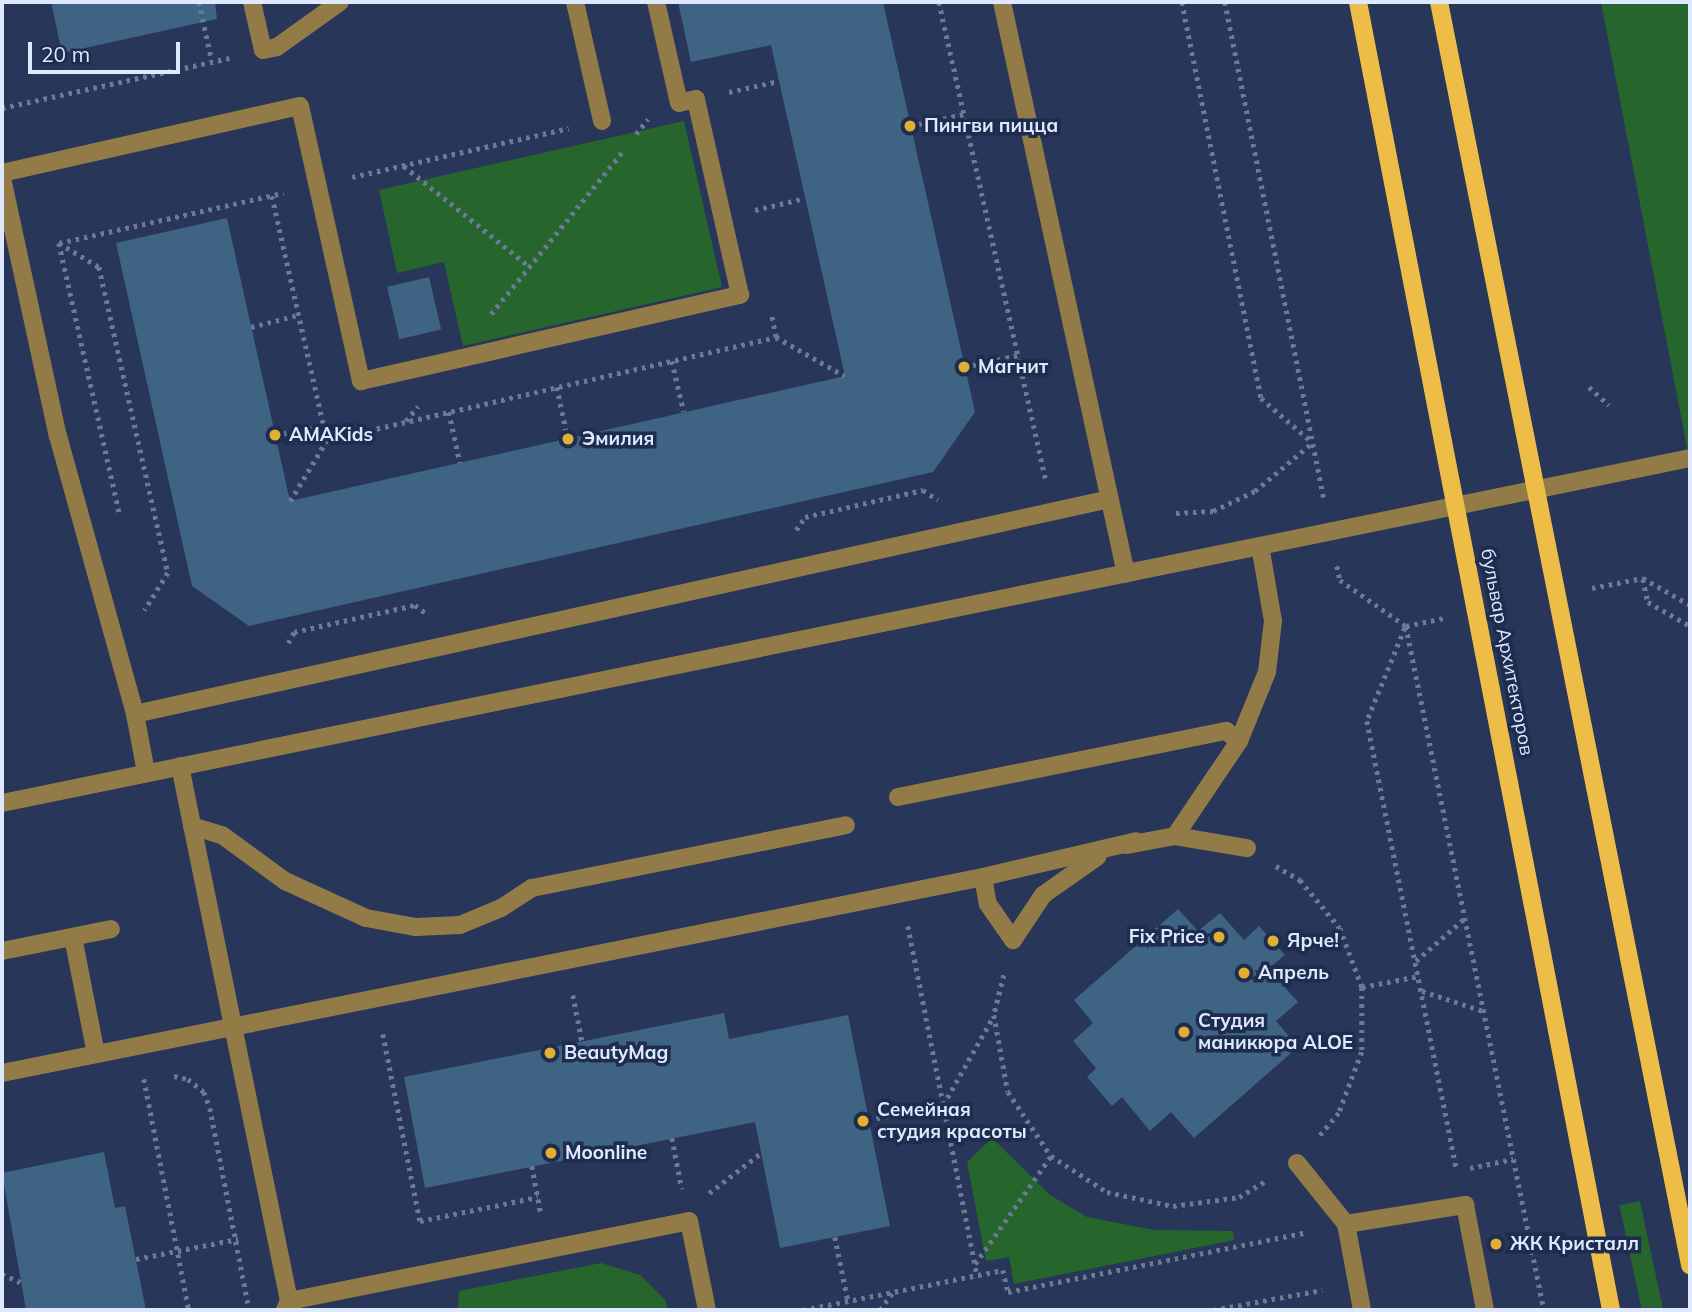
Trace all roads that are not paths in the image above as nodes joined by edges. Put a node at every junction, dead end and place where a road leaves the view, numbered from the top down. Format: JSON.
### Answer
{"nodes":[{"id":1,"x":252,"y":2,"type":"edge"},
{"id":2,"x":340,"y":2,"type":"edge"},
{"id":3,"x":575,"y":2,"type":"edge"},
{"id":4,"x":656,"y":2,"type":"edge"},
{"id":5,"x":1002,"y":2,"type":"edge"},
{"id":6,"x":1358,"y":2,"type":"edge"},
{"id":7,"x":1439,"y":2,"type":"edge"},
{"id":8,"x":601,"y":121,"type":"road end"},
{"id":9,"x":2,"y":176,"type":"edge"},
{"id":10,"x":1690,"y":458,"type":"edge"},
{"id":11,"x":1536,"y":490,"type":"junction"},
{"id":12,"x":1110,"y":499,"type":"junction"},
{"id":13,"x":1457,"y":506,"type":"junction"},
{"id":14,"x":1260,"y":547,"type":"junction"},
{"id":15,"x":1126,"y":574,"type":"junction"},
{"id":16,"x":135,"y":714,"type":"junction"},
{"id":17,"x":1239,"y":741,"type":"junction"},
{"id":18,"x":180,"y":766,"type":"junction"},
{"id":19,"x":146,"y":772,"type":"junction"},
{"id":20,"x":898,"y":797,"type":"dead end"},
{"id":21,"x":2,"y":803,"type":"edge"},
{"id":22,"x":846,"y":825,"type":"dead end"},
{"id":23,"x":192,"y":826,"type":"junction"},
{"id":24,"x":1175,"y":836,"type":"junction"},
{"id":25,"x":1136,"y":841,"type":"junction"},
{"id":26,"x":1247,"y":848,"type":"road end"},
{"id":27,"x":983,"y":877,"type":"junction"},
{"id":28,"x":111,"y":929,"type":"dead end"},
{"id":29,"x":73,"y":937,"type":"junction"},
{"id":30,"x":2,"y":951,"type":"edge"},
{"id":31,"x":232,"y":1027,"type":"junction"},
{"id":32,"x":96,"y":1054,"type":"junction"},
{"id":33,"x":2,"y":1073,"type":"edge"},
{"id":34,"x":1297,"y":1163,"type":"road end"},
{"id":35,"x":1346,"y":1224,"type":"junction"},
{"id":36,"x":1690,"y":1265,"type":"edge"},
{"id":37,"x":291,"y":1307,"type":"edge"},
{"id":38,"x":707,"y":1310,"type":"edge"},
{"id":39,"x":1362,"y":1310,"type":"edge"},
{"id":40,"x":1485,"y":1310,"type":"edge"},
{"id":41,"x":1611,"y":1310,"type":"edge"}],
"edges":[{"from":1,"to":2,"type":"street"},
{"from":3,"to":8,"type":"street"},
{"from":4,"to":9,"type":"street"},
{"from":5,"to":12,"type":"street"},
{"from":6,"to":13,"type":"main road","name":"бульвар Архитекторов"},
{"from":7,"to":11,"type":"main road"},
{"from":9,"to":16,"type":"street"},
{"from":10,"to":11,"type":"street"},
{"from":11,"to":13,"type":"street"},
{"from":11,"to":36,"type":"main road"},
{"from":12,"to":15,"type":"street"},
{"from":12,"to":16,"type":"street"},
{"from":13,"to":14,"type":"street"},
{"from":13,"to":41,"type":"main road","name":"бульвар Архитекторов"},
{"from":14,"to":15,"type":"street"},
{"from":14,"to":17,"type":"street"},
{"from":15,"to":18,"type":"street"},
{"from":16,"to":19,"type":"street"},
{"from":17,"to":20,"type":"street"},
{"from":17,"to":24,"type":"street"},
{"from":18,"to":19,"type":"street"},
{"from":18,"to":23,"type":"street"},
{"from":19,"to":21,"type":"street"},
{"from":22,"to":23,"type":"street"},
{"from":23,"to":31,"type":"street"},
{"from":24,"to":25,"type":"street"},
{"from":24,"to":26,"type":"street"},
{"from":25,"to":27,"type":"street"},
{"from":25,"to":27,"type":"street"},
{"from":27,"to":31,"type":"street"},
{"from":28,"to":29,"type":"street"},
{"from":29,"to":30,"type":"street"},
{"from":29,"to":32,"type":"street"},
{"from":31,"to":32,"type":"street"},
{"from":31,"to":37,"type":"street"},
{"from":32,"to":33,"type":"street"},
{"from":34,"to":35,"type":"street"},
{"from":35,"to":39,"type":"street"},
{"from":35,"to":40,"type":"street"},
{"from":37,"to":38,"type":"street"}]}
